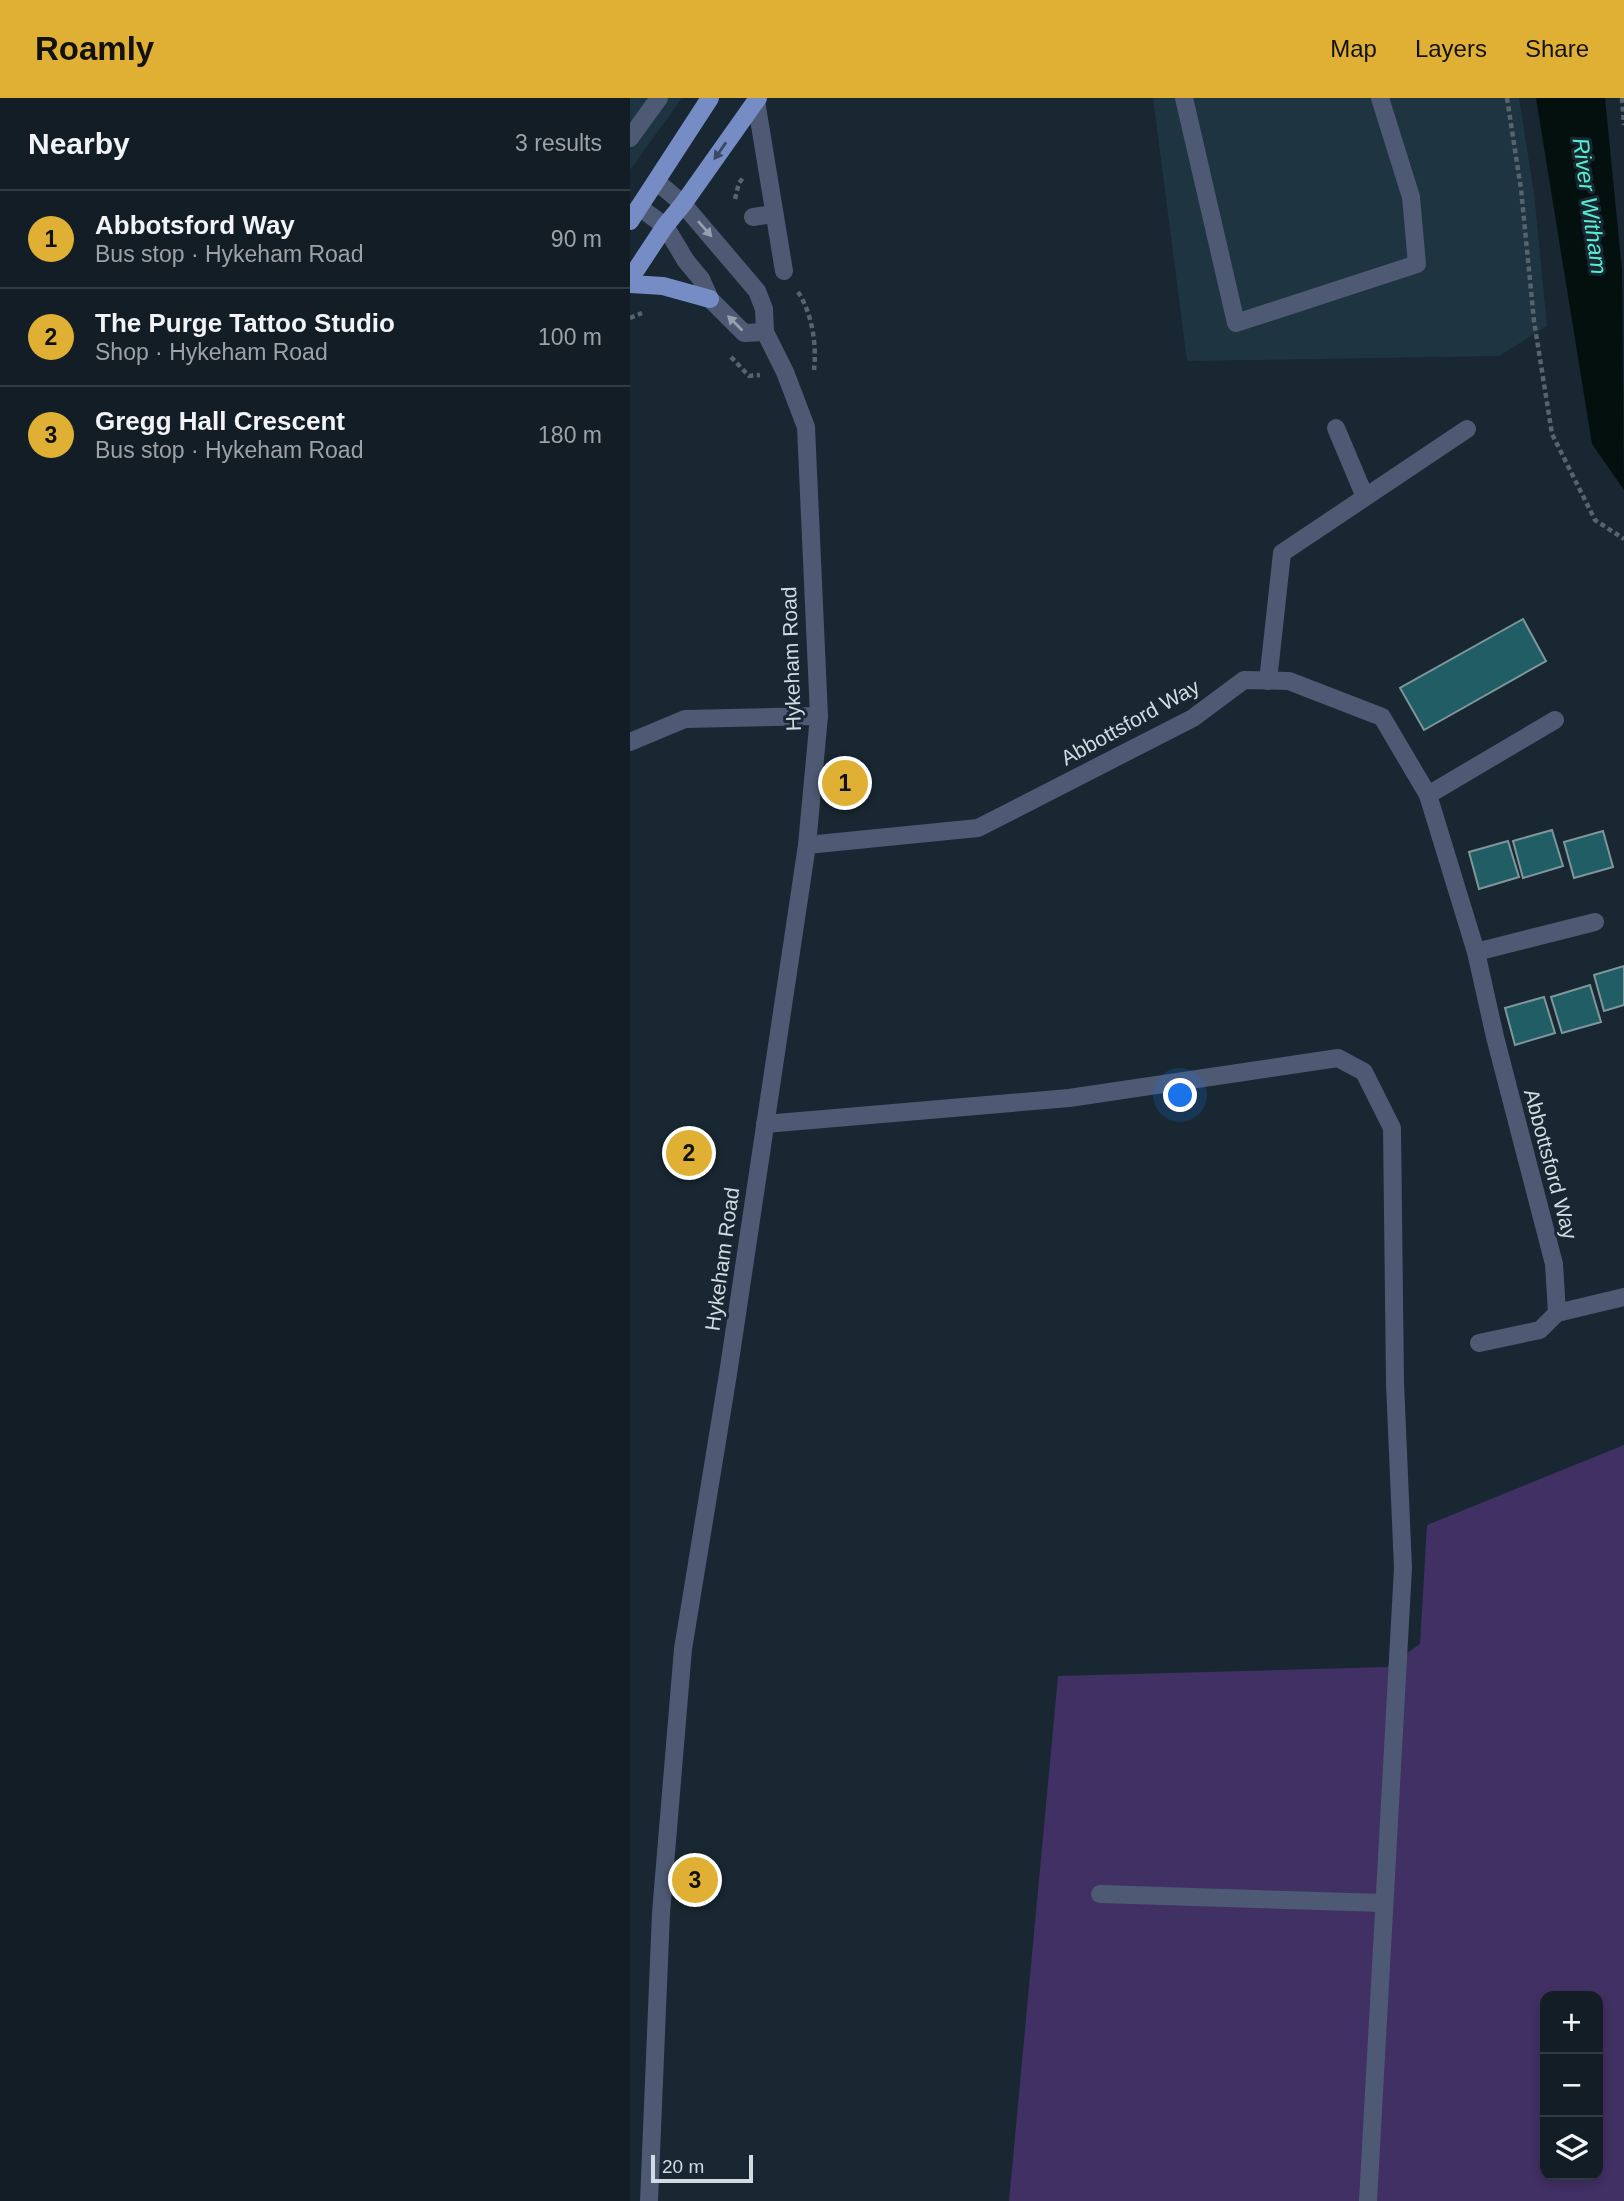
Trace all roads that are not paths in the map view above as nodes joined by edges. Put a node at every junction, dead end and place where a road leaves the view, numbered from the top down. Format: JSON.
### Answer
{"nodes":[{"id":1,"x":659,"y":98,"type":"edge"},
{"id":2,"x":710,"y":98,"type":"edge"},
{"id":3,"x":1184,"y":98,"type":"edge"},
{"id":4,"x":1380,"y":98,"type":"edge"},
{"id":5,"x":757,"y":99,"type":"edge"},
{"id":6,"x":630,"y":138,"type":"edge"},
{"id":7,"x":656,"y":181,"type":"junction"},
{"id":8,"x":683,"y":204,"type":"junction"},
{"id":9,"x":635,"y":214,"type":"edge"},
{"id":10,"x":774,"y":214,"type":"junction"},
{"id":11,"x":753,"y":217,"type":"dead end"},
{"id":12,"x":665,"y":226,"type":"junction"},
{"id":13,"x":784,"y":271,"type":"road end"},
{"id":14,"x":630,"y":281,"type":"edge"},
{"id":15,"x":710,"y":299,"type":"junction"},
{"id":16,"x":765,"y":332,"type":"junction"},
{"id":17,"x":1336,"y":428,"type":"dead end"},
{"id":18,"x":1467,"y":429,"type":"dead end"},
{"id":19,"x":1365,"y":497,"type":"junction"},
{"id":20,"x":1268,"y":681,"type":"junction"},
{"id":21,"x":819,"y":716,"type":"junction"},
{"id":22,"x":1555,"y":720,"type":"dead end"},
{"id":23,"x":630,"y":742,"type":"edge"},
{"id":24,"x":1428,"y":795,"type":"junction"},
{"id":25,"x":807,"y":845,"type":"junction"},
{"id":26,"x":1595,"y":922,"type":"dead end"},
{"id":27,"x":1476,"y":952,"type":"junction"},
{"id":28,"x":765,"y":1124,"type":"junction"},
{"id":29,"x":1624,"y":1297,"type":"edge"},
{"id":30,"x":1557,"y":1313,"type":"junction"},
{"id":31,"x":1479,"y":1343,"type":"dead end"},
{"id":32,"x":1100,"y":1895,"type":"dead end"},
{"id":33,"x":1384,"y":1903,"type":"junction"},
{"id":34,"x":649,"y":2201,"type":"edge"},
{"id":35,"x":1368,"y":2201,"type":"edge"}],
"edges":[{"from":1,"to":6,"type":"street"},
{"from":2,"to":7,"type":"main road"},
{"from":3,"to":4,"type":"street"},
{"from":5,"to":8,"type":"main road","one_way":true},
{"from":5,"to":10,"type":"street"},
{"from":7,"to":8,"type":"street","name":"Hykeham Road"},
{"from":7,"to":9,"type":"main road"},
{"from":8,"to":12,"type":"main road"},
{"from":8,"to":16,"type":"street","name":"Hykeham Road","one_way":true},
{"from":9,"to":12,"type":"street"},
{"from":10,"to":11,"type":"street"},
{"from":10,"to":13,"type":"street"},
{"from":12,"to":14,"type":"main road"},
{"from":12,"to":15,"type":"street"},
{"from":14,"to":15,"type":"main road"},
{"from":16,"to":15,"type":"street","one_way":true},
{"from":16,"to":21,"type":"street","name":"Hykeham Road"},
{"from":17,"to":19,"type":"street"},
{"from":18,"to":19,"type":"street"},
{"from":19,"to":20,"type":"street"},
{"from":20,"to":24,"type":"street","name":"Abbottsford Way"},
{"from":20,"to":25,"type":"street","name":"Abbottsford Way"},
{"from":21,"to":23,"type":"street"},
{"from":21,"to":25,"type":"street","name":"Hykeham Road"},
{"from":22,"to":24,"type":"street"},
{"from":24,"to":27,"type":"street","name":"Abbottsford Way"},
{"from":25,"to":28,"type":"street","name":"Hykeham Road"},
{"from":26,"to":27,"type":"street"},
{"from":27,"to":30,"type":"street","name":"Abbottsford Way"},
{"from":28,"to":33,"type":"street"},
{"from":28,"to":34,"type":"street","name":"Hykeham Road"},
{"from":29,"to":30,"type":"street"},
{"from":30,"to":31,"type":"street"},
{"from":32,"to":33,"type":"street"},
{"from":33,"to":35,"type":"street"}]}
